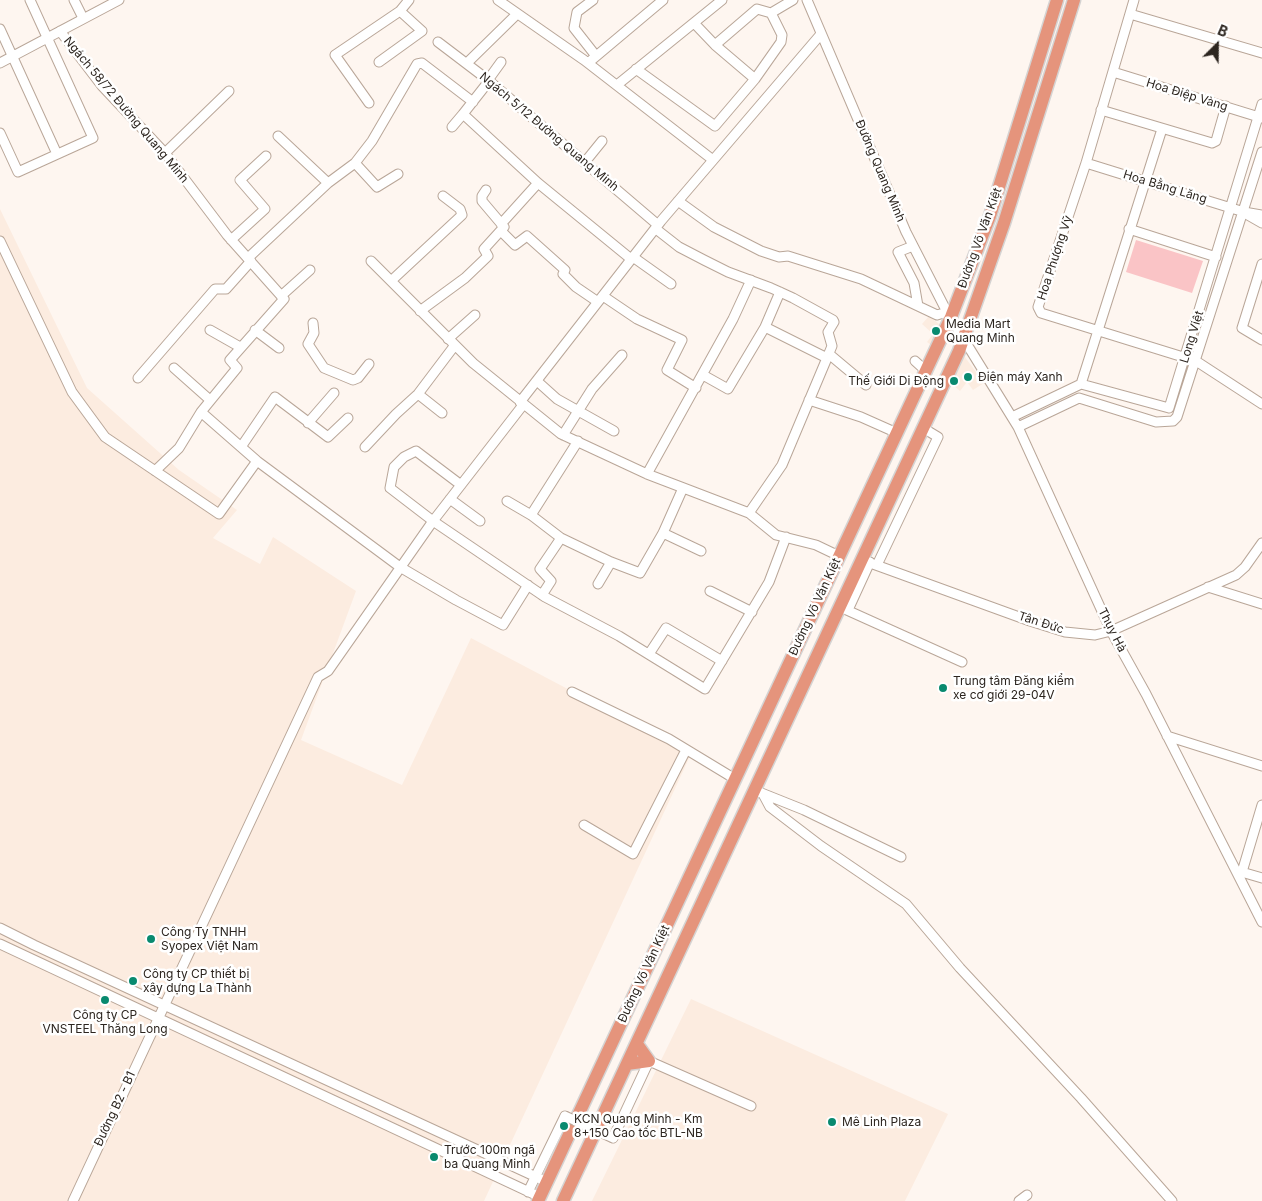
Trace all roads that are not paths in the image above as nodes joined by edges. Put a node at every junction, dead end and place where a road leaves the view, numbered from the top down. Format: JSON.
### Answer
{"nodes":[{"id":1,"x":30,"y":0,"type":"edge"},
{"id":2,"x":74,"y":0,"type":"edge"},
{"id":3,"x":119,"y":0,"type":"edge"},
{"id":4,"x":410,"y":0,"type":"edge"},
{"id":5,"x":498,"y":0,"type":"edge"},
{"id":6,"x":593,"y":0,"type":"edge"},
{"id":7,"x":663,"y":0,"type":"edge"},
{"id":8,"x":722,"y":0,"type":"edge"},
{"id":9,"x":792,"y":0,"type":"edge"},
{"id":10,"x":806,"y":0,"type":"edge"},
{"id":11,"x":1057,"y":0,"type":"edge"},
{"id":12,"x":1074,"y":0,"type":"edge"},
{"id":13,"x":1134,"y":0,"type":"edge"},
{"id":14,"x":400,"y":11,"type":"junction"},
{"id":15,"x":770,"y":13,"type":"junction"},
{"id":16,"x":517,"y":14,"type":"junction"},
{"id":17,"x":1130,"y":14,"type":"junction"},
{"id":18,"x":83,"y":18,"type":"junction"},
{"id":19,"x":694,"y":23,"type":"junction"},
{"id":20,"x":0,"y":29,"type":"edge"},
{"id":21,"x":60,"y":31,"type":"junction"},
{"id":22,"x":821,"y":34,"type":"junction"},
{"id":23,"x":46,"y":38,"type":"junction"},
{"id":24,"x":438,"y":42,"type":"dead end"},
{"id":25,"x":715,"y":45,"type":"junction"},
{"id":26,"x":1262,"y":53,"type":"edge"},
{"id":27,"x":596,"y":56,"type":"junction"},
{"id":28,"x":12,"y":57,"type":"junction"},
{"id":29,"x":378,"y":62,"type":"dead end"},
{"id":30,"x":501,"y":62,"type":"dead end"},
{"id":31,"x":0,"y":63,"type":"edge"},
{"id":32,"x":467,"y":63,"type":"junction"},
{"id":33,"x":588,"y":63,"type":"junction"},
{"id":34,"x":636,"y":69,"type":"junction"},
{"id":35,"x":1113,"y":72,"type":"junction"},
{"id":36,"x":755,"y":78,"type":"junction"},
{"id":37,"x":489,"y":80,"type":"junction"},
{"id":38,"x":617,"y":85,"type":"junction"},
{"id":39,"x":229,"y":92,"type":"dead end"},
{"id":40,"x":472,"y":102,"type":"junction"},
{"id":41,"x":369,"y":103,"type":"dead end"},
{"id":42,"x":1262,"y":104,"type":"edge"},
{"id":43,"x":1226,"y":106,"type":"junction"},
{"id":44,"x":1101,"y":110,"type":"junction"},
{"id":45,"x":463,"y":114,"type":"junction"},
{"id":46,"x":1260,"y":117,"type":"edge"},
{"id":47,"x":452,"y":127,"type":"dead end"},
{"id":48,"x":1162,"y":130,"type":"junction"},
{"id":49,"x":0,"y":133,"type":"edge"},
{"id":50,"x":278,"y":136,"type":"dead end"},
{"id":51,"x":602,"y":141,"type":"dead end"},
{"id":52,"x":1262,"y":152,"type":"edge"},
{"id":53,"x":165,"y":153,"type":"junction"},
{"id":54,"x":57,"y":154,"type":"junction"},
{"id":55,"x":266,"y":156,"type":"dead end"},
{"id":56,"x":713,"y":160,"type":"junction"},
{"id":57,"x":355,"y":162,"type":"junction"},
{"id":58,"x":585,"y":162,"type":"junction"},
{"id":59,"x":1086,"y":163,"type":"junction"},
{"id":60,"x":398,"y":174,"type":"dead end"},
{"id":61,"x":1145,"y":181,"type":"junction"},
{"id":62,"x":538,"y":182,"type":"junction"},
{"id":63,"x":328,"y":183,"type":"junction"},
{"id":64,"x":486,"y":190,"type":"dead end"},
{"id":65,"x":443,"y":196,"type":"dead end"},
{"id":66,"x":678,"y":201,"type":"junction"},
{"id":67,"x":1231,"y":208,"type":"junction"},
{"id":68,"x":1244,"y":212,"type":"junction"},
{"id":69,"x":1262,"y":215,"type":"edge"},
{"id":70,"x":1262,"y":223,"type":"edge"},
{"id":71,"x":501,"y":227,"type":"junction"},
{"id":72,"x":657,"y":227,"type":"junction"},
{"id":73,"x":1129,"y":229,"type":"junction"},
{"id":74,"x":231,"y":240,"type":"junction"},
{"id":75,"x":0,"y":241,"type":"edge"},
{"id":76,"x":913,"y":246,"type":"junction"},
{"id":77,"x":1216,"y":257,"type":"junction"},
{"id":78,"x":632,"y":258,"type":"junction"},
{"id":79,"x":250,"y":260,"type":"junction"},
{"id":80,"x":371,"y":261,"type":"dead end"},
{"id":81,"x":1262,"y":264,"type":"edge"},
{"id":82,"x":310,"y":270,"type":"dead end"},
{"id":83,"x":751,"y":280,"type":"junction"},
{"id":84,"x":390,"y":282,"type":"junction"},
{"id":85,"x":1259,"y":283,"type":"edge"},
{"id":86,"x":671,"y":284,"type":"dead end"},
{"id":87,"x":780,"y":292,"type":"junction"},
{"id":88,"x":281,"y":296,"type":"junction"},
{"id":89,"x":600,"y":299,"type":"junction"},
{"id":90,"x":918,"y":306,"type":"junction"},
{"id":91,"x":420,"y":311,"type":"junction"},
{"id":92,"x":474,"y":315,"type":"dead end"},
{"id":93,"x":949,"y":315,"type":"junction"},
{"id":94,"x":312,"y":323,"type":"dead end"},
{"id":95,"x":765,"y":327,"type":"junction"},
{"id":96,"x":210,"y":330,"type":"dead end"},
{"id":97,"x":255,"y":330,"type":"junction"},
{"id":98,"x":1099,"y":332,"type":"junction"},
{"id":99,"x":964,"y":337,"type":"junction"},
{"id":100,"x":1262,"y":340,"type":"edge"},
{"id":101,"x":452,"y":342,"type":"junction"},
{"id":102,"x":240,"y":347,"type":"junction"},
{"id":103,"x":279,"y":348,"type":"dead end"},
{"id":104,"x":622,"y":354,"type":"dead end"},
{"id":105,"x":828,"y":356,"type":"junction"},
{"id":106,"x":1185,"y":358,"type":"junction"},
{"id":107,"x":915,"y":361,"type":"dead end"},
{"id":108,"x":1196,"y":361,"type":"junction"},
{"id":109,"x":369,"y":364,"type":"dead end"},
{"id":110,"x":174,"y":368,"type":"dead end"},
{"id":111,"x":926,"y":371,"type":"junction"},
{"id":112,"x":704,"y":375,"type":"junction"},
{"id":113,"x":138,"y":378,"type":"dead end"},
{"id":114,"x":537,"y":381,"type":"junction"},
{"id":115,"x":1081,"y":384,"type":"junction"},
{"id":116,"x":866,"y":385,"type":"dead end"},
{"id":117,"x":696,"y":388,"type":"junction"},
{"id":118,"x":334,"y":393,"type":"dead end"},
{"id":119,"x":418,"y":394,"type":"junction"},
{"id":120,"x":210,"y":400,"type":"junction"},
{"id":121,"x":809,"y":400,"type":"junction"},
{"id":122,"x":522,"y":404,"type":"junction"},
{"id":123,"x":1262,"y":404,"type":"edge"},
{"id":124,"x":1169,"y":408,"type":"junction"},
{"id":125,"x":577,"y":411,"type":"junction"},
{"id":126,"x":201,"y":412,"type":"junction"},
{"id":127,"x":442,"y":413,"type":"dead end"},
{"id":128,"x":1012,"y":417,"type":"junction"},
{"id":129,"x":348,"y":418,"type":"dead end"},
{"id":130,"x":1173,"y":421,"type":"junction"},
{"id":131,"x":308,"y":422,"type":"junction"},
{"id":132,"x":1018,"y":427,"type":"junction"},
{"id":133,"x":614,"y":431,"type":"dead end"},
{"id":134,"x":897,"y":433,"type":"junction"},
{"id":135,"x":563,"y":434,"type":"junction"},
{"id":136,"x":578,"y":441,"type":"junction"},
{"id":137,"x":241,"y":447,"type":"junction"},
{"id":138,"x":365,"y":447,"type":"dead end"},
{"id":139,"x":257,"y":461,"type":"junction"},
{"id":140,"x":155,"y":471,"type":"junction"},
{"id":141,"x":647,"y":474,"type":"junction"},
{"id":142,"x":461,"y":485,"type":"junction"},
{"id":143,"x":683,"y":488,"type":"junction"},
{"id":144,"x":450,"y":499,"type":"junction"},
{"id":145,"x":507,"y":501,"type":"dead end"},
{"id":146,"x":749,"y":513,"type":"junction"},
{"id":147,"x":531,"y":515,"type":"junction"},
{"id":148,"x":433,"y":521,"type":"junction"},
{"id":149,"x":480,"y":521,"type":"dead end"},
{"id":150,"x":663,"y":533,"type":"junction"},
{"id":151,"x":786,"y":537,"type":"junction"},
{"id":152,"x":561,"y":538,"type":"junction"},
{"id":153,"x":1262,"y":543,"type":"edge"},
{"id":154,"x":701,"y":551,"type":"dead end"},
{"id":155,"x":839,"y":556,"type":"junction"},
{"id":156,"x":611,"y":562,"type":"junction"},
{"id":157,"x":870,"y":562,"type":"junction"},
{"id":158,"x":400,"y":567,"type":"junction"},
{"id":159,"x":598,"y":584,"type":"dead end"},
{"id":160,"x":528,"y":585,"type":"junction"},
{"id":161,"x":1208,"y":588,"type":"junction"},
{"id":162,"x":710,"y":591,"type":"dead end"},
{"id":163,"x":542,"y":595,"type":"junction"},
{"id":164,"x":1262,"y":604,"type":"edge"},
{"id":165,"x":844,"y":609,"type":"junction"},
{"id":166,"x":752,"y":612,"type":"junction"},
{"id":167,"x":1111,"y":630,"type":"junction"},
{"id":168,"x":649,"y":654,"type":"junction"},
{"id":169,"x":722,"y":661,"type":"junction"},
{"id":170,"x":962,"y":662,"type":"dead end"},
{"id":171,"x":572,"y":692,"type":"dead end"},
{"id":172,"x":1167,"y":736,"type":"junction"},
{"id":173,"x":686,"y":750,"type":"junction"},
{"id":174,"x":1262,"y":766,"type":"edge"},
{"id":175,"x":735,"y":779,"type":"junction"},
{"id":176,"x":759,"y":792,"type":"junction"},
{"id":177,"x":1262,"y":805,"type":"edge"},
{"id":178,"x":584,"y":825,"type":"dead end"},
{"id":179,"x":900,"y":857,"type":"dead end"},
{"id":180,"x":1238,"y":871,"type":"junction"},
{"id":181,"x":1262,"y":878,"type":"edge"},
{"id":182,"x":1262,"y":922,"type":"edge"},
{"id":183,"x":0,"y":928,"type":"edge"},
{"id":184,"x":0,"y":944,"type":"edge"},
{"id":185,"x":163,"y":1005,"type":"junction"},
{"id":186,"x":158,"y":1018,"type":"junction"},
{"id":187,"x":639,"y":1047,"type":"junction"},
{"id":188,"x":649,"y":1061,"type":"junction"},
{"id":189,"x":631,"y":1064,"type":"junction"},
{"id":190,"x":751,"y":1106,"type":"dead end"},
{"id":191,"x":541,"y":1179,"type":"junction"},
{"id":192,"x":1027,"y":1195,"type":"dead end"},
{"id":193,"x":565,"y":1196,"type":"edge"},
{"id":194,"x":539,"y":1198,"type":"edge"},
{"id":195,"x":73,"y":1201,"type":"edge"},
{"id":196,"x":1019,"y":1201,"type":"edge"},
{"id":197,"x":1172,"y":1201,"type":"edge"}],
"edges":[{"from":1,"to":23,"type":"street"},
{"from":2,"to":18,"type":"street"},
{"from":3,"to":18,"type":"street"},
{"from":4,"to":14,"type":"street"},
{"from":5,"to":16,"type":"street"},
{"from":6,"to":27,"type":"street"},
{"from":7,"to":27,"type":"street"},
{"from":8,"to":19,"type":"street"},
{"from":9,"to":15,"type":"street"},
{"from":10,"to":22,"type":"street","name":"Đường Quang Minh"},
{"from":11,"to":93,"type":"highway","name":"Đường Võ Văn Kiệt"},
{"from":12,"to":99,"type":"highway","name":"Đường Võ Văn Kiệt"},
{"from":13,"to":17,"type":"street","name":"Hoa Phượng Vỹ"},
{"from":14,"to":29,"type":"street"},
{"from":14,"to":41,"type":"street"},
{"from":15,"to":25,"type":"street"},
{"from":15,"to":36,"type":"street"},
{"from":16,"to":32,"type":"street"},
{"from":16,"to":33,"type":"street"},
{"from":17,"to":26,"type":"street"},
{"from":17,"to":35,"type":"street","name":"Hoa Phượng Vỹ"},
{"from":18,"to":21,"type":"street"},
{"from":19,"to":25,"type":"street"},
{"from":19,"to":34,"type":"street"},
{"from":20,"to":28,"type":"street"},
{"from":21,"to":23,"type":"street"},
{"from":21,"to":53,"type":"street","name":"Ngách 58/72 Đường Quang Minh"},
{"from":22,"to":56,"type":"street","name":"Đường B2 - B1"},
{"from":22,"to":76,"type":"street","name":"Đường Quang Minh"},
{"from":23,"to":28,"type":"street"},
{"from":23,"to":54,"type":"street"},
{"from":24,"to":32,"type":"street","name":"Ngách 5/12 Đường Quang Minh"},
{"from":25,"to":36,"type":"street"},
{"from":27,"to":33,"type":"street"},
{"from":28,"to":31,"type":"street"},
{"from":28,"to":54,"type":"street"},
{"from":30,"to":37,"type":"street"},
{"from":32,"to":37,"type":"street","name":"Ngách 5/12 Đường Quang Minh"},
{"from":33,"to":38,"type":"street"},
{"from":34,"to":36,"type":"street"},
{"from":34,"to":38,"type":"street"},
{"from":35,"to":43,"type":"street","name":"Hoa Điệp Vàng"},
{"from":35,"to":44,"type":"street","name":"Hoa Phượng Vỹ"},
{"from":37,"to":40,"type":"street"},
{"from":37,"to":58,"type":"street","name":"Ngách 5/12 Đường Quang Minh"},
{"from":38,"to":56,"type":"street"},
{"from":39,"to":53,"type":"street"},
{"from":40,"to":45,"type":"street"},
{"from":40,"to":57,"type":"street"},
{"from":42,"to":46,"type":"street","name":"Long Việt"},
{"from":43,"to":46,"type":"street","name":"Hoa Điệp Vàng"},
{"from":43,"to":48,"type":"street"},
{"from":44,"to":48,"type":"street"},
{"from":44,"to":59,"type":"street","name":"Hoa Phượng Vỹ"},
{"from":45,"to":47,"type":"street"},
{"from":45,"to":62,"type":"street"},
{"from":46,"to":67,"type":"street","name":"Long Việt"},
{"from":48,"to":61,"type":"street"},
{"from":49,"to":54,"type":"street"},
{"from":50,"to":63,"type":"street"},
{"from":51,"to":58,"type":"street"},
{"from":52,"to":68,"type":"street","name":"Long Việt"},
{"from":53,"to":74,"type":"street","name":"Ngách 58/72 Đường Quang Minh"},
{"from":55,"to":74,"type":"street"},
{"from":56,"to":66,"type":"street","name":"Đường B2 - B1"},
{"from":57,"to":60,"type":"street"},
{"from":57,"to":63,"type":"street"},
{"from":58,"to":72,"type":"street","name":"Ngách 5/12 Đường Quang Minh"},
{"from":59,"to":61,"type":"street","name":"Hoa Bằng Lăng"},
{"from":59,"to":98,"type":"street","name":"Hoa Phượng Vỹ"},
{"from":61,"to":67,"type":"street","name":"Hoa Bằng Lăng"},
{"from":61,"to":73,"type":"street"},
{"from":62,"to":71,"type":"street"},
{"from":62,"to":78,"type":"street"},
{"from":63,"to":79,"type":"street"},
{"from":64,"to":71,"type":"street"},
{"from":65,"to":84,"type":"street"},
{"from":66,"to":72,"type":"street","name":"Đường B2 - B1"},
{"from":66,"to":90,"type":"street"},
{"from":67,"to":68,"type":"street","name":"Hoa Bằng Lăng"},
{"from":67,"to":77,"type":"street","name":"Long Việt"},
{"from":68,"to":69,"type":"street","name":"Hoa Bằng Lăng"},
{"from":68,"to":70,"type":"street","name":"Hoa Bằng Lăng"},
{"from":68,"to":108,"type":"street","name":"Long Việt"},
{"from":71,"to":89,"type":"street"},
{"from":71,"to":91,"type":"street"},
{"from":72,"to":78,"type":"street","name":"Đường B2 - B1"},
{"from":72,"to":83,"type":"street","name":"Ngách 5/12 Đường Quang Minh"},
{"from":73,"to":77,"type":"street"},
{"from":73,"to":98,"type":"street"},
{"from":74,"to":79,"type":"street","name":"Ngách 58/72 Đường Quang Minh"},
{"from":75,"to":140,"type":"street"},
{"from":76,"to":90,"type":"street"},
{"from":76,"to":93,"type":"street","name":"Đường Quang Minh"},
{"from":77,"to":106,"type":"street","name":"Long Việt"},
{"from":78,"to":86,"type":"street"},
{"from":78,"to":89,"type":"street","name":"Đường B2 - B1"},
{"from":79,"to":88,"type":"street","name":"Ngách 58/72 Đường Quang Minh"},
{"from":79,"to":113,"type":"street"},
{"from":80,"to":84,"type":"street"},
{"from":81,"to":85,"type":"street"},
{"from":82,"to":88,"type":"street"},
{"from":83,"to":87,"type":"street","name":"Ngách 5/12 Đường Quang Minh"},
{"from":83,"to":112,"type":"street"},
{"from":84,"to":91,"type":"street"},
{"from":85,"to":100,"type":"street"},
{"from":87,"to":95,"type":"street"},
{"from":87,"to":105,"type":"street","name":"Ngách 5/12 Đường Quang Minh"},
{"from":88,"to":97,"type":"street"},
{"from":89,"to":114,"type":"street","name":"Đường B2 - B1"},
{"from":89,"to":117,"type":"street"},
{"from":90,"to":93,"type":"street"},
{"from":91,"to":101,"type":"street"},
{"from":92,"to":101,"type":"street"},
{"from":93,"to":99,"type":"street","name":"Đường Quang Minh"},
{"from":93,"to":111,"type":"highway","name":"Đường Võ Văn Kiệt"},
{"from":94,"to":109,"type":"street"},
{"from":95,"to":105,"type":"street"},
{"from":95,"to":112,"type":"street"},
{"from":96,"to":102,"type":"street"},
{"from":97,"to":102,"type":"street"},
{"from":97,"to":103,"type":"street"},
{"from":98,"to":106,"type":"street","name":"Hoa Phượng Vỹ"},
{"from":98,"to":115,"type":"street"},
{"from":99,"to":128,"type":"street","name":"Thụy Hà"},
{"from":99,"to":157,"type":"highway","name":"Đường Võ Văn Kiệt"},
{"from":101,"to":119,"type":"street"},
{"from":101,"to":122,"type":"street"},
{"from":102,"to":120,"type":"street"},
{"from":104,"to":125,"type":"street"},
{"from":105,"to":116,"type":"street"},
{"from":105,"to":121,"type":"street"},
{"from":106,"to":108,"type":"street","name":"Hoa Phượng Vỹ"},
{"from":106,"to":124,"type":"street","name":"Long Việt"},
{"from":107,"to":111,"type":"street"},
{"from":108,"to":123,"type":"street","name":"Hoa Phượng Vỹ"},
{"from":108,"to":130,"type":"street","name":"Long Việt"},
{"from":110,"to":120,"type":"street"},
{"from":111,"to":134,"type":"highway","name":"Đường Võ Văn Kiệt"},
{"from":112,"to":117,"type":"street"},
{"from":114,"to":122,"type":"street","name":"Đường B2 - B1"},
{"from":114,"to":125,"type":"street"},
{"from":115,"to":124,"type":"street"},
{"from":115,"to":128,"type":"street"},
{"from":117,"to":141,"type":"street"},
{"from":118,"to":131,"type":"street"},
{"from":119,"to":127,"type":"street"},
{"from":119,"to":138,"type":"street"},
{"from":120,"to":126,"type":"street"},
{"from":121,"to":134,"type":"street"},
{"from":121,"to":146,"type":"street"},
{"from":122,"to":135,"type":"street"},
{"from":122,"to":142,"type":"street","name":"Đường B2 - B1"},
{"from":124,"to":130,"type":"street"},
{"from":125,"to":133,"type":"street"},
{"from":125,"to":135,"type":"street"},
{"from":126,"to":137,"type":"street"},
{"from":126,"to":140,"type":"street"},
{"from":128,"to":132,"type":"street","name":"Thụy Hà"},
{"from":129,"to":131,"type":"street"},
{"from":130,"to":132,"type":"street"},
{"from":131,"to":137,"type":"street"},
{"from":132,"to":167,"type":"street","name":"Thụy Hà"},
{"from":134,"to":155,"type":"highway","name":"Đường Võ Văn Kiệt"},
{"from":135,"to":136,"type":"street"},
{"from":136,"to":141,"type":"street"},
{"from":136,"to":147,"type":"street"},
{"from":137,"to":139,"type":"street"},
{"from":139,"to":140,"type":"street"},
{"from":139,"to":158,"type":"street"},
{"from":141,"to":143,"type":"street"},
{"from":142,"to":144,"type":"street","name":"Đường B2 - B1"},
{"from":142,"to":148,"type":"street"},
{"from":143,"to":146,"type":"street"},
{"from":143,"to":150,"type":"street"},
{"from":144,"to":148,"type":"street","name":"Đường B2 - B1"},
{"from":144,"to":149,"type":"street"},
{"from":145,"to":147,"type":"street"},
{"from":146,"to":151,"type":"street"},
{"from":147,"to":152,"type":"street"},
{"from":148,"to":158,"type":"street","name":"Đường B2 - B1"},
{"from":148,"to":160,"type":"street"},
{"from":150,"to":154,"type":"street"},
{"from":150,"to":156,"type":"street"},
{"from":151,"to":155,"type":"street"},
{"from":151,"to":166,"type":"street"},
{"from":152,"to":156,"type":"street"},
{"from":152,"to":163,"type":"street"},
{"from":153,"to":161,"type":"street","name":"Tân Đức"},
{"from":155,"to":175,"type":"highway","name":"Đường Võ Văn Kiệt"},
{"from":156,"to":159,"type":"street"},
{"from":157,"to":165,"type":"highway","name":"Đường Võ Văn Kiệt"},
{"from":157,"to":167,"type":"street","name":"Tân Đức"},
{"from":158,"to":160,"type":"street"},
{"from":158,"to":185,"type":"street","name":"Đường B2 - B1"},
{"from":160,"to":163,"type":"street"},
{"from":161,"to":164,"type":"street"},
{"from":161,"to":167,"type":"street","name":"Tân Đức"},
{"from":162,"to":166,"type":"street"},
{"from":163,"to":168,"type":"street"},
{"from":165,"to":170,"type":"street"},
{"from":165,"to":176,"type":"highway","name":"Đường Võ Văn Kiệt"},
{"from":166,"to":169,"type":"street"},
{"from":167,"to":172,"type":"street","name":"Thụy Hà"},
{"from":168,"to":169,"type":"street"},
{"from":168,"to":169,"type":"street"},
{"from":171,"to":173,"type":"street"},
{"from":172,"to":174,"type":"street"},
{"from":172,"to":180,"type":"street","name":"Thụy Hà"},
{"from":173,"to":175,"type":"street"},
{"from":173,"to":178,"type":"street"},
{"from":175,"to":191,"type":"highway","name":"Đường Võ Văn Kiệt"},
{"from":176,"to":179,"type":"street"},
{"from":176,"to":187,"type":"highway","name":"Đường Võ Văn Kiệt"},
{"from":176,"to":197,"type":"street"},
{"from":177,"to":180,"type":"street"},
{"from":180,"to":181,"type":"street"},
{"from":180,"to":182,"type":"street","name":"Thụy Hà"},
{"from":183,"to":185,"type":"street"},
{"from":184,"to":186,"type":"street"},
{"from":185,"to":186,"type":"street","name":"Đường B2 - B1"},
{"from":185,"to":191,"type":"street"},
{"from":186,"to":194,"type":"street"},
{"from":186,"to":195,"type":"street","name":"Đường B2 - B1"},
{"from":187,"to":188,"type":"highway"},
{"from":187,"to":189,"type":"highway","name":"Đường Võ Văn Kiệt"},
{"from":188,"to":189,"type":"highway"},
{"from":188,"to":190,"type":"street"},
{"from":188,"to":191,"type":"street","bridge":true},
{"from":189,"to":193,"type":"highway","name":"Đường Võ Văn Kiệt"},
{"from":191,"to":193,"type":"highway"},
{"from":191,"to":194,"type":"highway","name":"Đường Võ Văn Kiệt"},
{"from":192,"to":196,"type":"street"}]}
